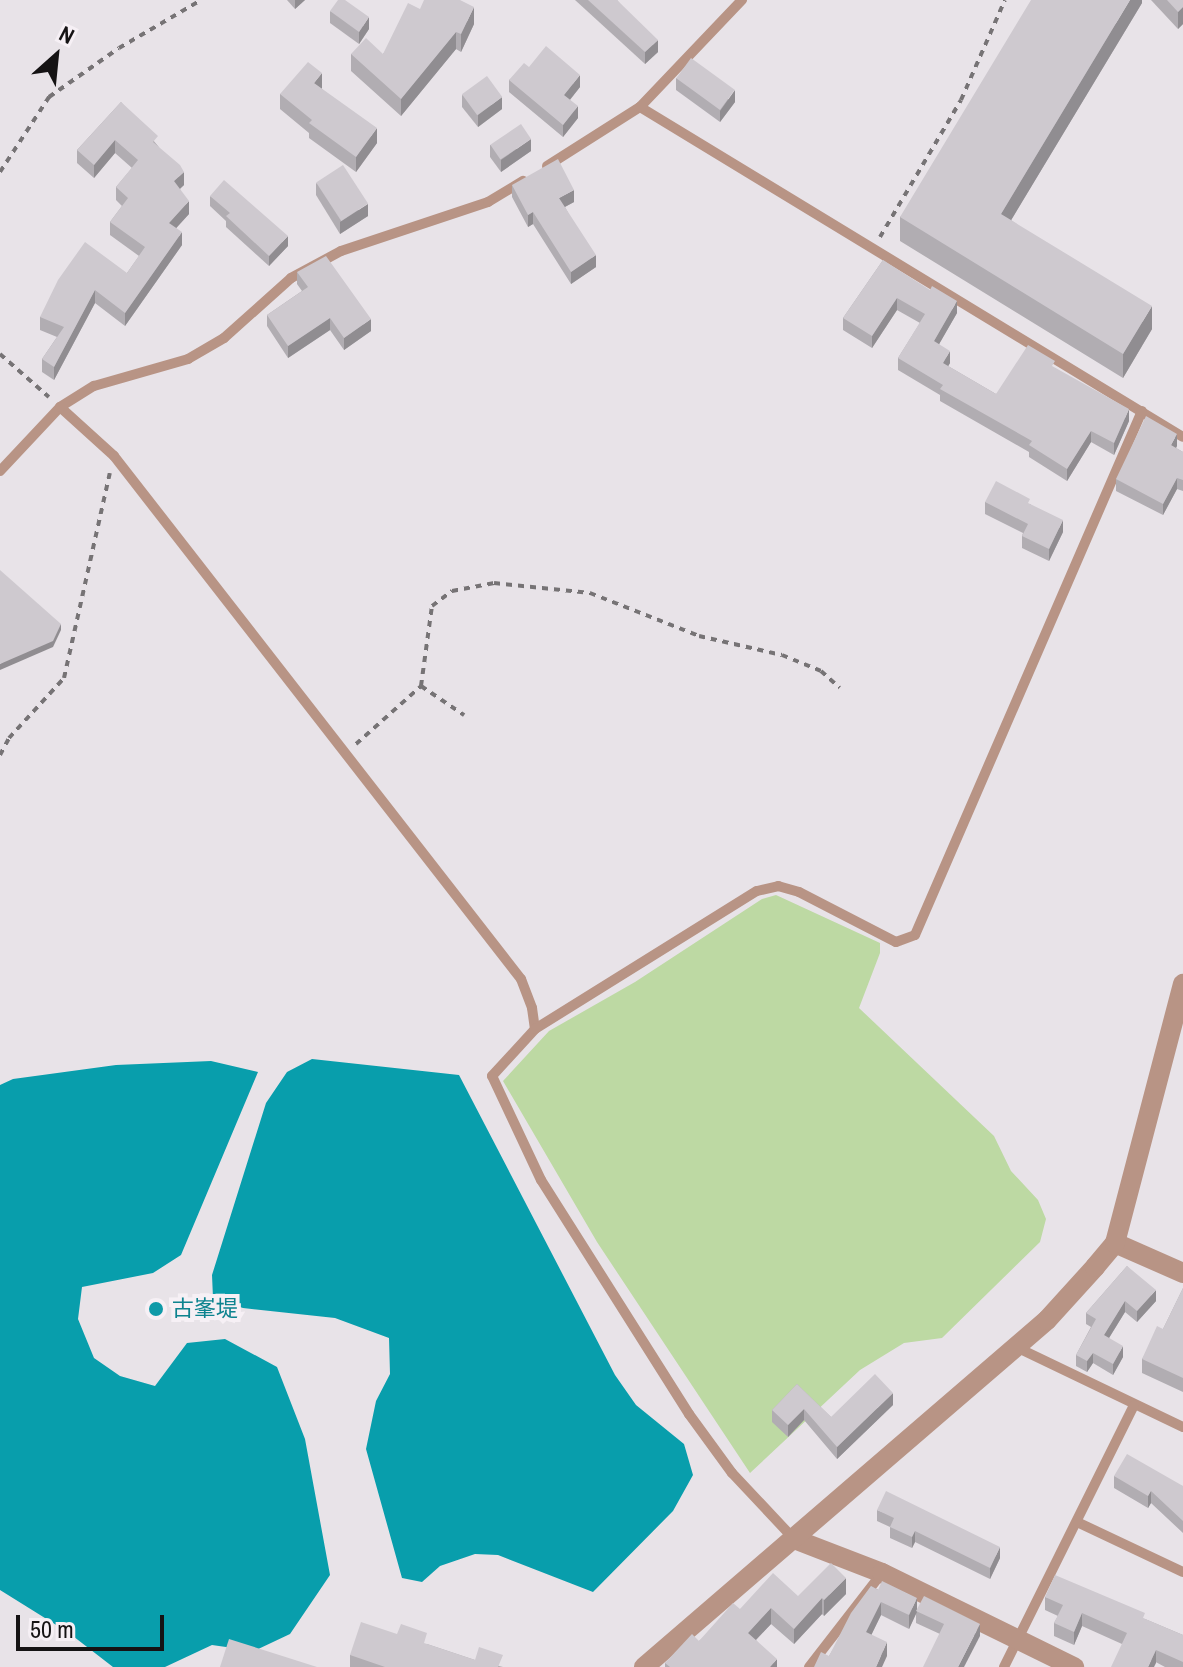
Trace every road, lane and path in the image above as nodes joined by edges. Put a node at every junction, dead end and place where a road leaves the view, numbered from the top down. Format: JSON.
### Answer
{"nodes":[{"id":1,"x":201,"y":0,"type":"edge"},
{"id":2,"x":742,"y":0,"type":"edge"},
{"id":3,"x":1005,"y":0,"type":"edge"},
{"id":4,"x":640,"y":107,"type":"junction"},
{"id":5,"x":0,"y":172,"type":"edge"},
{"id":6,"x":872,"y":249,"type":"junction"},
{"id":7,"x":0,"y":354,"type":"edge"},
{"id":8,"x":60,"y":407,"type":"junction"},
{"id":9,"x":1142,"y":411,"type":"junction"},
{"id":10,"x":1183,"y":437,"type":"edge"},
{"id":11,"x":114,"y":456,"type":"junction"},
{"id":12,"x":0,"y":471,"type":"edge"},
{"id":13,"x":421,"y":686,"type":"junction"},
{"id":14,"x":840,"y":688,"type":"dead end"},
{"id":15,"x":464,"y":715,"type":"dead end"},
{"id":16,"x":345,"y":753,"type":"junction"},
{"id":17,"x":0,"y":755,"type":"edge"},
{"id":18,"x":1183,"y":984,"type":"edge"},
{"id":19,"x":535,"y":1029,"type":"junction"},
{"id":20,"x":1115,"y":1243,"type":"junction"},
{"id":21,"x":1183,"y":1273,"type":"edge"},
{"id":22,"x":1016,"y":1347,"type":"junction"},
{"id":23,"x":1134,"y":1405,"type":"junction"},
{"id":24,"x":1183,"y":1427,"type":"edge"},
{"id":25,"x":1077,"y":1522,"type":"junction"},
{"id":26,"x":794,"y":1539,"type":"junction"},
{"id":27,"x":1183,"y":1572,"type":"edge"},
{"id":28,"x":882,"y":1573,"type":"junction"},
{"id":29,"x":1016,"y":1640,"type":"junction"},
{"id":30,"x":644,"y":1667,"type":"edge"},
{"id":31,"x":809,"y":1667,"type":"edge"},
{"id":32,"x":1004,"y":1667,"type":"edge"},
{"id":33,"x":1074,"y":1667,"type":"edge"}],
"edges":[{"from":1,"to":5,"type":"path"},
{"from":2,"to":4,"type":"lane"},
{"from":3,"to":6,"type":"path"},
{"from":4,"to":6,"type":"lane"},
{"from":4,"to":8,"type":"lane"},
{"from":6,"to":9,"type":"lane"},
{"from":7,"to":8,"type":"path"},
{"from":8,"to":11,"type":"lane"},
{"from":8,"to":12,"type":"lane"},
{"from":9,"to":10,"type":"lane"},
{"from":9,"to":19,"type":"lane"},
{"from":11,"to":16,"type":"lane"},
{"from":11,"to":17,"type":"path"},
{"from":13,"to":14,"type":"path"},
{"from":13,"to":15,"type":"path"},
{"from":13,"to":16,"type":"path"},
{"from":16,"to":19,"type":"lane"},
{"from":18,"to":20,"type":"street"},
{"from":19,"to":26,"type":"lane"},
{"from":20,"to":21,"type":"street"},
{"from":20,"to":22,"type":"street"},
{"from":22,"to":23,"type":"lane"},
{"from":22,"to":26,"type":"street"},
{"from":23,"to":24,"type":"lane"},
{"from":23,"to":25,"type":"lane"},
{"from":25,"to":27,"type":"lane"},
{"from":25,"to":29,"type":"lane"},
{"from":26,"to":28,"type":"street"},
{"from":26,"to":30,"type":"street"},
{"from":28,"to":29,"type":"street"},
{"from":28,"to":31,"type":"lane"},
{"from":29,"to":32,"type":"lane"},
{"from":29,"to":33,"type":"street"}]}
